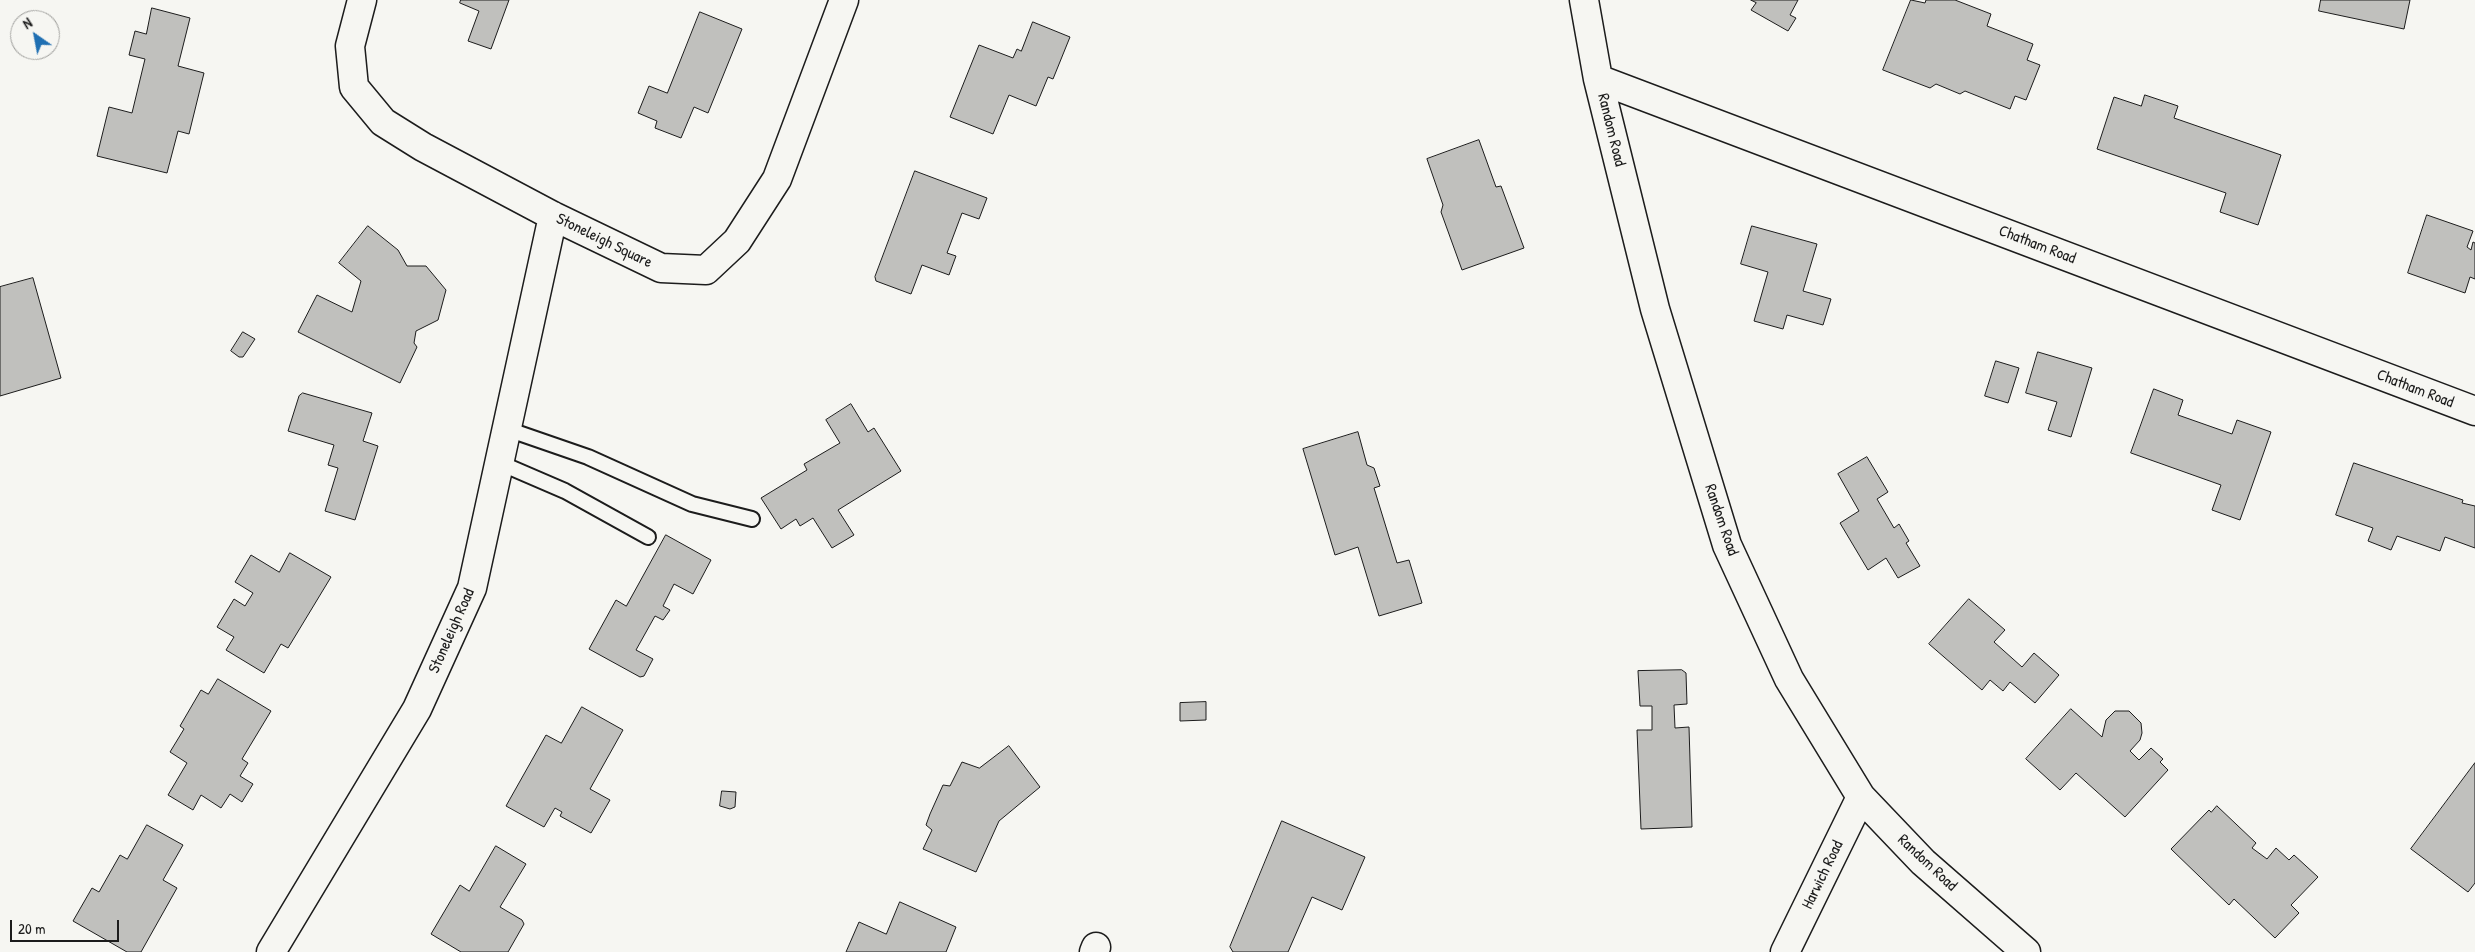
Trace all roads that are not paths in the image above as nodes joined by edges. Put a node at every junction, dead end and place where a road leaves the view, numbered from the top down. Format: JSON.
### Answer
{"nodes":[{"id":1,"x":362,"y":0,"type":"edge"},
{"id":2,"x":844,"y":0,"type":"edge"},
{"id":3,"x":1584,"y":0,"type":"edge"},
{"id":4,"x":1598,"y":79,"type":"junction"},
{"id":5,"x":553,"y":216,"type":"junction"},
{"id":6,"x":2475,"y":411,"type":"edge"},
{"id":7,"x":507,"y":428,"type":"junction"},
{"id":8,"x":500,"y":463,"type":"junction"},
{"id":9,"x":752,"y":519,"type":"dead end"},
{"id":10,"x":648,"y":537,"type":"dead end"},
{"id":11,"x":1861,"y":797,"type":"junction"},
{"id":12,"x":272,"y":952,"type":"edge"},
{"id":13,"x":1785,"y":952,"type":"edge"},
{"id":14,"x":2026,"y":952,"type":"edge"}],
"edges":[{"from":1,"to":5,"type":"street","name":"Stoneleigh Square"},
{"from":2,"to":5,"type":"street","name":"Stoneleigh Square"},
{"from":3,"to":4,"type":"street","name":"Random Road"},
{"from":4,"to":6,"type":"street","name":"Chatham Road"},
{"from":4,"to":11,"type":"street","name":"Random Road"},
{"from":5,"to":7,"type":"street","name":"Stoneleigh Road"},
{"from":7,"to":8,"type":"street","name":"Stoneleigh Road"},
{"from":7,"to":9,"type":"lane"},
{"from":8,"to":10,"type":"lane"},
{"from":8,"to":12,"type":"street","name":"Stoneleigh Road"},
{"from":11,"to":13,"type":"street","name":"Harwich Road"},
{"from":11,"to":14,"type":"street","name":"Random Road"}]}
